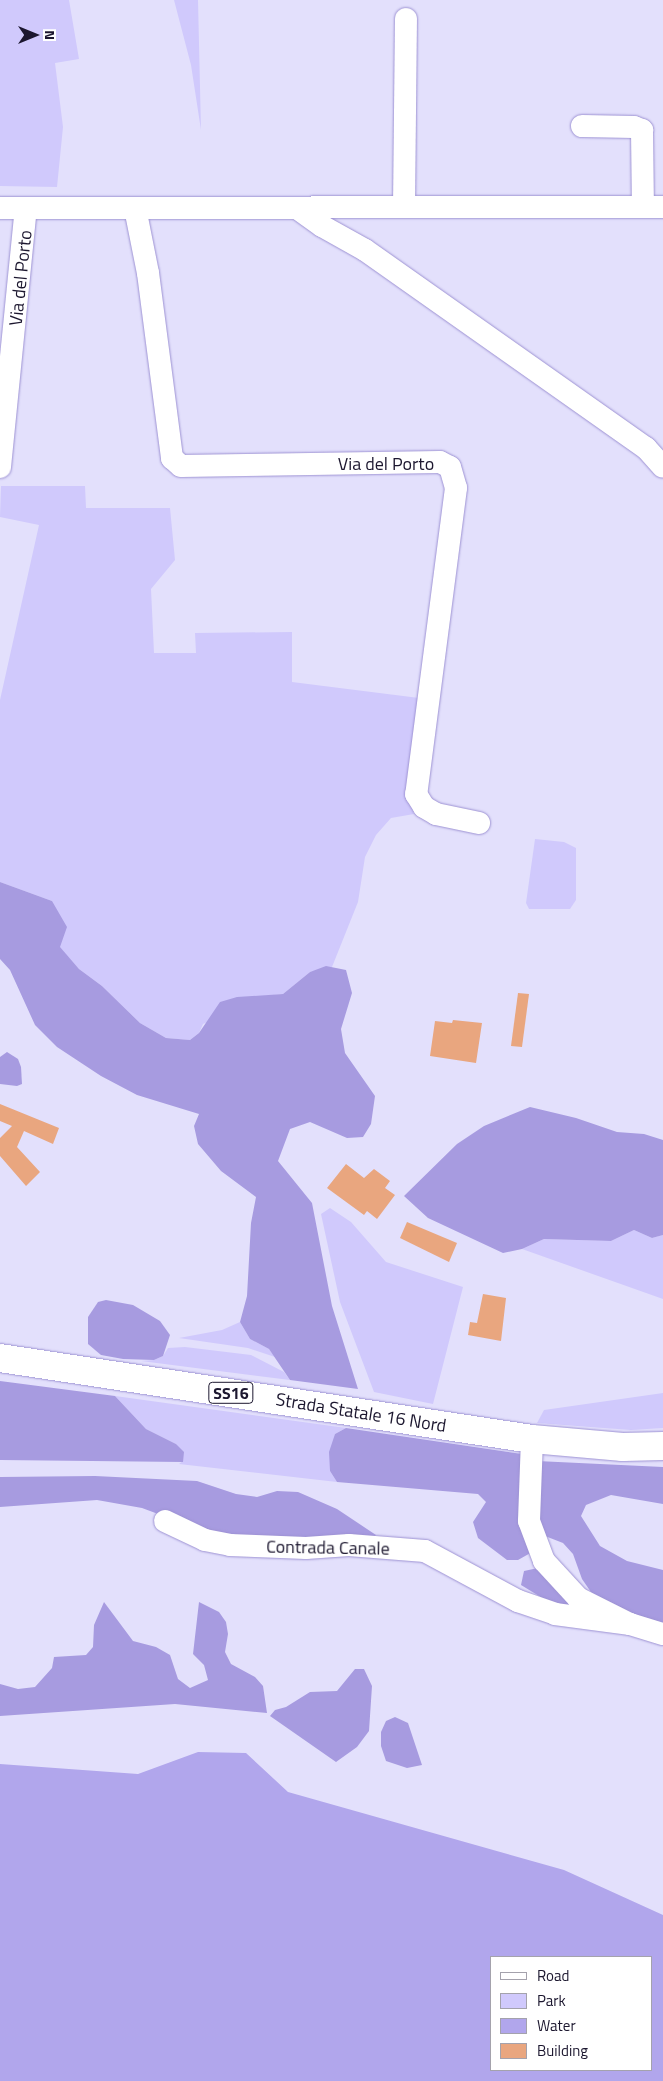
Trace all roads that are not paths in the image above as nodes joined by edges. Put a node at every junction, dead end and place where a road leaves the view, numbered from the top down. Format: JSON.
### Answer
{"nodes":[{"id":1,"x":406,"y":19,"type":"dead end"},
{"id":2,"x":582,"y":126,"type":"dead end"},
{"id":3,"x":404,"y":207,"type":"junction"},
{"id":4,"x":653,"y":207,"type":"edge"},
{"id":5,"x":0,"y":208,"type":"edge"},
{"id":6,"x":26,"y":208,"type":"junction"},
{"id":7,"x":135,"y":208,"type":"junction"},
{"id":8,"x":297,"y":208,"type":"junction"},
{"id":9,"x":0,"y":467,"type":"edge"},
{"id":10,"x":663,"y":467,"type":"edge"},
{"id":11,"x":479,"y":823,"type":"dead end"},
{"id":12,"x":0,"y":1345,"type":"edge"},
{"id":13,"x":0,"y":1358,"type":"edge"},
{"id":14,"x":37,"y":1363,"type":"junction"},
{"id":15,"x":0,"y":1366,"type":"edge"},
{"id":16,"x":105,"y":1374,"type":"junction"},
{"id":17,"x":532,"y":1439,"type":"junction"},
{"id":18,"x":663,"y":1446,"type":"edge"},
{"id":19,"x":165,"y":1521,"type":"dead end"},
{"id":20,"x":630,"y":1624,"type":"junction"},
{"id":21,"x":663,"y":1634,"type":"edge"}],
"edges":[{"from":1,"to":3,"type":"street"},
{"from":2,"to":4,"type":"street"},
{"from":3,"to":4,"type":"street","name":"Via del Porto"},
{"from":3,"to":8,"type":"street","name":"Via del Porto"},
{"from":5,"to":6,"type":"street","name":"Via del Porto"},
{"from":6,"to":7,"type":"street","name":"Via del Porto"},
{"from":6,"to":9,"type":"street","name":"Via del Porto"},
{"from":7,"to":8,"type":"street","name":"Via del Porto"},
{"from":7,"to":11,"type":"street","name":"Via del Porto"},
{"from":8,"to":10,"type":"street"},
{"from":12,"to":16,"type":"main road"},
{"from":13,"to":14,"type":"main road","name":"Strada Statale 16 Nord","number":"SS16"},
{"from":14,"to":15,"type":"main road"},
{"from":14,"to":16,"type":"main road","name":"Strada Statale 16 Nord","number":"SS16"},
{"from":16,"to":17,"type":"main road","name":"Strada Statale 16 Nord","number":"SS16"},
{"from":17,"to":18,"type":"main road","name":"Strada Statale 16 Nord","number":"SS16"},
{"from":17,"to":20,"type":"street","name":"Contrada Canale"},
{"from":19,"to":20,"type":"street","name":"Contrada Canale"},
{"from":20,"to":21,"type":"street","name":"Contrada Canale"}]}
